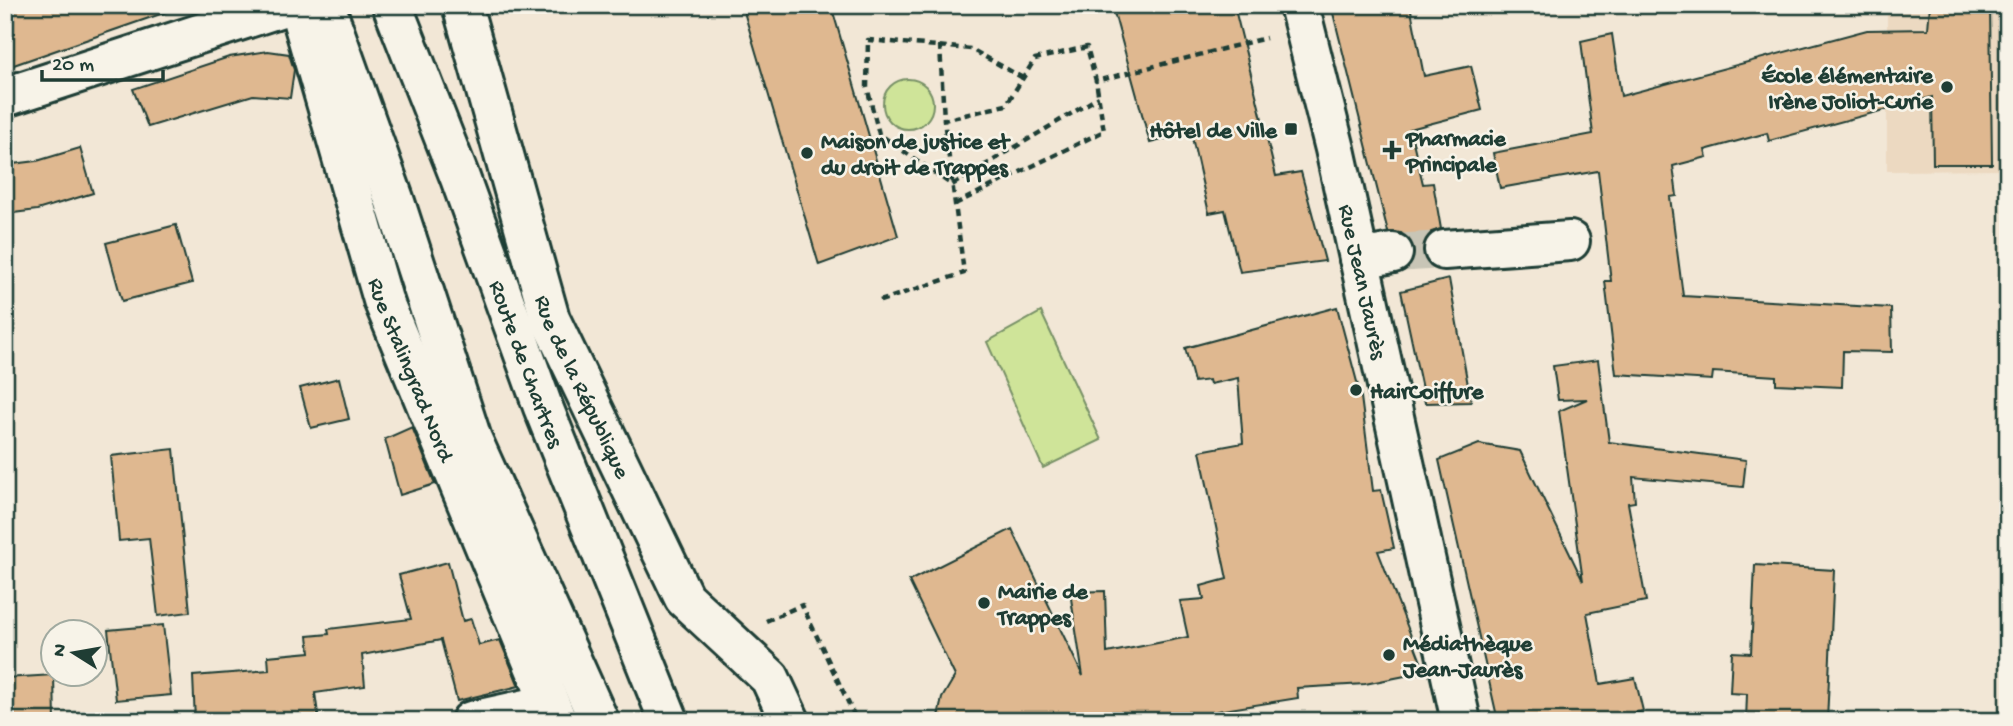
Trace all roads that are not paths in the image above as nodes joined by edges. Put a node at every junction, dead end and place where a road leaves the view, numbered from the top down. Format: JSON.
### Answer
{"nodes":[{"id":1,"x":288,"y":5,"type":"edge"},
{"id":2,"x":298,"y":5,"type":"edge"},
{"id":3,"x":325,"y":5,"type":"edge"},
{"id":4,"x":392,"y":5,"type":"edge"},
{"id":5,"x":462,"y":5,"type":"edge"},
{"id":6,"x":1299,"y":5,"type":"edge"},
{"id":7,"x":5,"y":97,"type":"edge"},
{"id":8,"x":1570,"y":241,"type":"dead end"},
{"id":9,"x":1444,"y":250,"type":"tunnel mouth"},
{"id":10,"x":554,"y":713,"type":"edge"},
{"id":11,"x":471,"y":721,"type":"edge"},
{"id":12,"x":599,"y":721,"type":"edge"},
{"id":13,"x":669,"y":721,"type":"edge"},
{"id":14,"x":790,"y":721,"type":"edge"},
{"id":15,"x":1461,"y":721,"type":"edge"}],
"edges":[{"from":1,"to":7,"type":"street"},
{"from":2,"to":10,"type":"street","name":"Rue Stalingrad Nord"},
{"from":3,"to":12,"type":"street"},
{"from":4,"to":13,"type":"street","name":"Route de Chartres"},
{"from":5,"to":14,"type":"street","name":"Rue de la République"},
{"from":6,"to":15,"type":"street","name":"Rue Jean Jaurès"},
{"from":8,"to":9,"type":"street"},
{"from":10,"to":11,"type":"street"}]}
